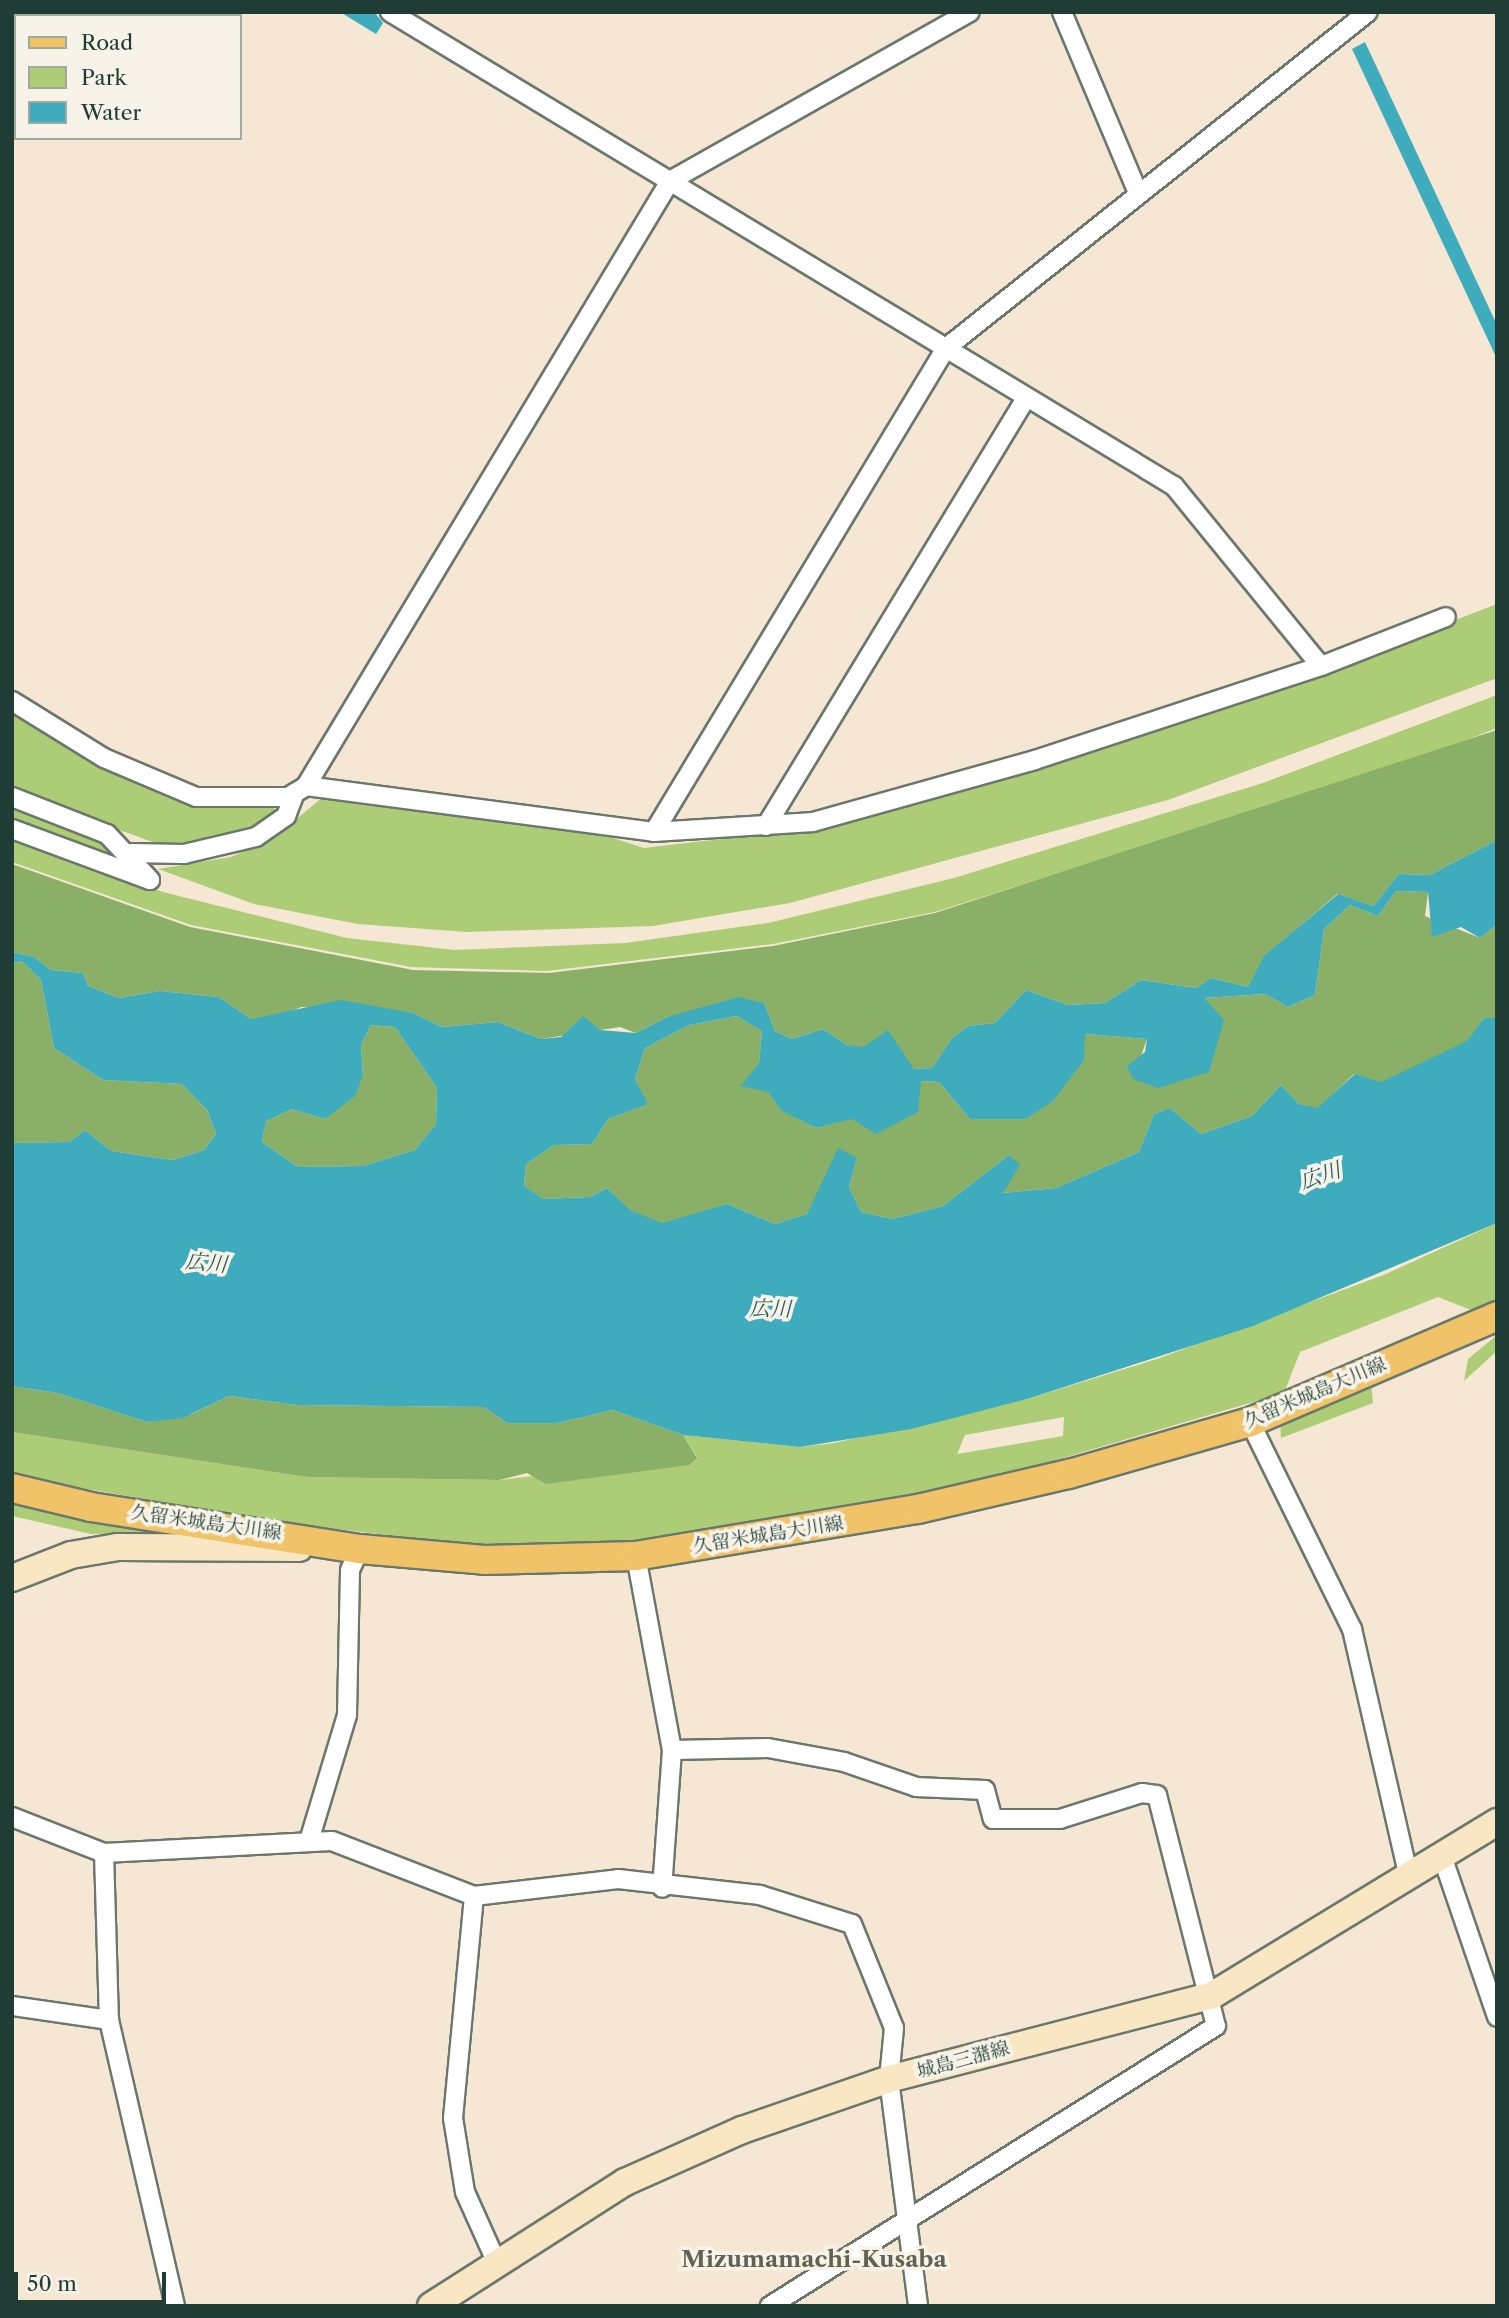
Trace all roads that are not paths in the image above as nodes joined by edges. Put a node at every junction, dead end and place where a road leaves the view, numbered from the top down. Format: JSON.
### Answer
{"nodes":[{"id":1,"x":390,"y":12,"type":"edge"},
{"id":2,"x":970,"y":12,"type":"edge"},
{"id":3,"x":1062,"y":12,"type":"edge"},
{"id":4,"x":1368,"y":12,"type":"edge"},
{"id":5,"x":670,"y":181,"type":"junction"},
{"id":6,"x":1138,"y":193,"type":"junction"},
{"id":7,"x":946,"y":348,"type":"junction"},
{"id":8,"x":1026,"y":398,"type":"junction"},
{"id":9,"x":1446,"y":617,"type":"dead end"},
{"id":10,"x":1321,"y":666,"type":"junction"},
{"id":11,"x":12,"y":701,"type":"edge"},
{"id":12,"x":301,"y":790,"type":"junction"},
{"id":13,"x":12,"y":797,"type":"edge"},
{"id":14,"x":766,"y":826,"type":"junction"},
{"id":15,"x":12,"y":829,"type":"edge"},
{"id":16,"x":654,"y":832,"type":"junction"},
{"id":17,"x":131,"y":853,"type":"junction"},
{"id":18,"x":1497,"y":1316,"type":"edge"},
{"id":19,"x":1250,"y":1422,"type":"junction"},
{"id":20,"x":12,"y":1488,"type":"edge"},
{"id":21,"x":360,"y":1549,"type":"junction"},
{"id":22,"x":636,"y":1556,"type":"junction"},
{"id":23,"x":12,"y":1578,"type":"edge"},
{"id":24,"x":672,"y":1750,"type":"junction"},
{"id":25,"x":12,"y":1817,"type":"edge"},
{"id":26,"x":1497,"y":1822,"type":"edge"},
{"id":27,"x":309,"y":1841,"type":"junction"},
{"id":28,"x":104,"y":1853,"type":"junction"},
{"id":29,"x":1442,"y":1856,"type":"junction"},
{"id":30,"x":1408,"y":1874,"type":"junction"},
{"id":31,"x":662,"y":1888,"type":"junction"},
{"id":32,"x":474,"y":1896,"type":"junction"},
{"id":33,"x":1211,"y":1996,"type":"junction"},
{"id":34,"x":12,"y":2006,"type":"edge"},
{"id":35,"x":1497,"y":2017,"type":"edge"},
{"id":36,"x":109,"y":2020,"type":"junction"},
{"id":37,"x":889,"y":2079,"type":"junction"},
{"id":38,"x":904,"y":2223,"type":"junction"},
{"id":39,"x":495,"y":2261,"type":"junction"},
{"id":40,"x":175,"y":2306,"type":"edge"},
{"id":41,"x":431,"y":2306,"type":"edge"},
{"id":42,"x":770,"y":2306,"type":"edge"},
{"id":43,"x":918,"y":2306,"type":"edge"}],
"edges":[{"from":1,"to":5,"type":"street"},
{"from":2,"to":5,"type":"street"},
{"from":3,"to":6,"type":"street"},
{"from":4,"to":6,"type":"street"},
{"from":5,"to":7,"type":"street"},
{"from":5,"to":12,"type":"street"},
{"from":6,"to":7,"type":"street"},
{"from":7,"to":8,"type":"street"},
{"from":7,"to":16,"type":"street"},
{"from":8,"to":10,"type":"street"},
{"from":8,"to":14,"type":"street"},
{"from":9,"to":10,"type":"street"},
{"from":10,"to":14,"type":"street"},
{"from":11,"to":12,"type":"street"},
{"from":12,"to":16,"type":"street"},
{"from":12,"to":17,"type":"street"},
{"from":13,"to":17,"type":"street"},
{"from":14,"to":16,"type":"street"},
{"from":15,"to":17,"type":"street"},
{"from":18,"to":19,"type":"main road","name":"久留米城島大川線"},
{"from":19,"to":22,"type":"main road","name":"久留米城島大川線"},
{"from":19,"to":30,"type":"street"},
{"from":20,"to":21,"type":"main road","name":"久留米城島大川線"},
{"from":21,"to":22,"type":"main road","name":"久留米城島大川線"},
{"from":21,"to":23,"type":"main road"},
{"from":21,"to":27,"type":"street"},
{"from":22,"to":24,"type":"street"},
{"from":24,"to":31,"type":"street"},
{"from":24,"to":33,"type":"street"},
{"from":25,"to":28,"type":"street"},
{"from":26,"to":29,"type":"main road","name":"城島三潴線"},
{"from":27,"to":28,"type":"street"},
{"from":27,"to":32,"type":"street"},
{"from":28,"to":36,"type":"street"},
{"from":29,"to":30,"type":"main road","name":"城島三潴線"},
{"from":29,"to":35,"type":"street"},
{"from":30,"to":33,"type":"main road","name":"城島三潴線"},
{"from":31,"to":32,"type":"street"},
{"from":31,"to":37,"type":"street"},
{"from":32,"to":39,"type":"street"},
{"from":33,"to":37,"type":"main road","name":"城島三潴線"},
{"from":33,"to":38,"type":"street"},
{"from":34,"to":36,"type":"street"},
{"from":36,"to":40,"type":"street"},
{"from":37,"to":38,"type":"street"},
{"from":37,"to":39,"type":"main road","name":"城島三潴線"},
{"from":38,"to":42,"type":"street"},
{"from":38,"to":43,"type":"street"},
{"from":39,"to":41,"type":"main road","name":"城島三潴線"}]}
